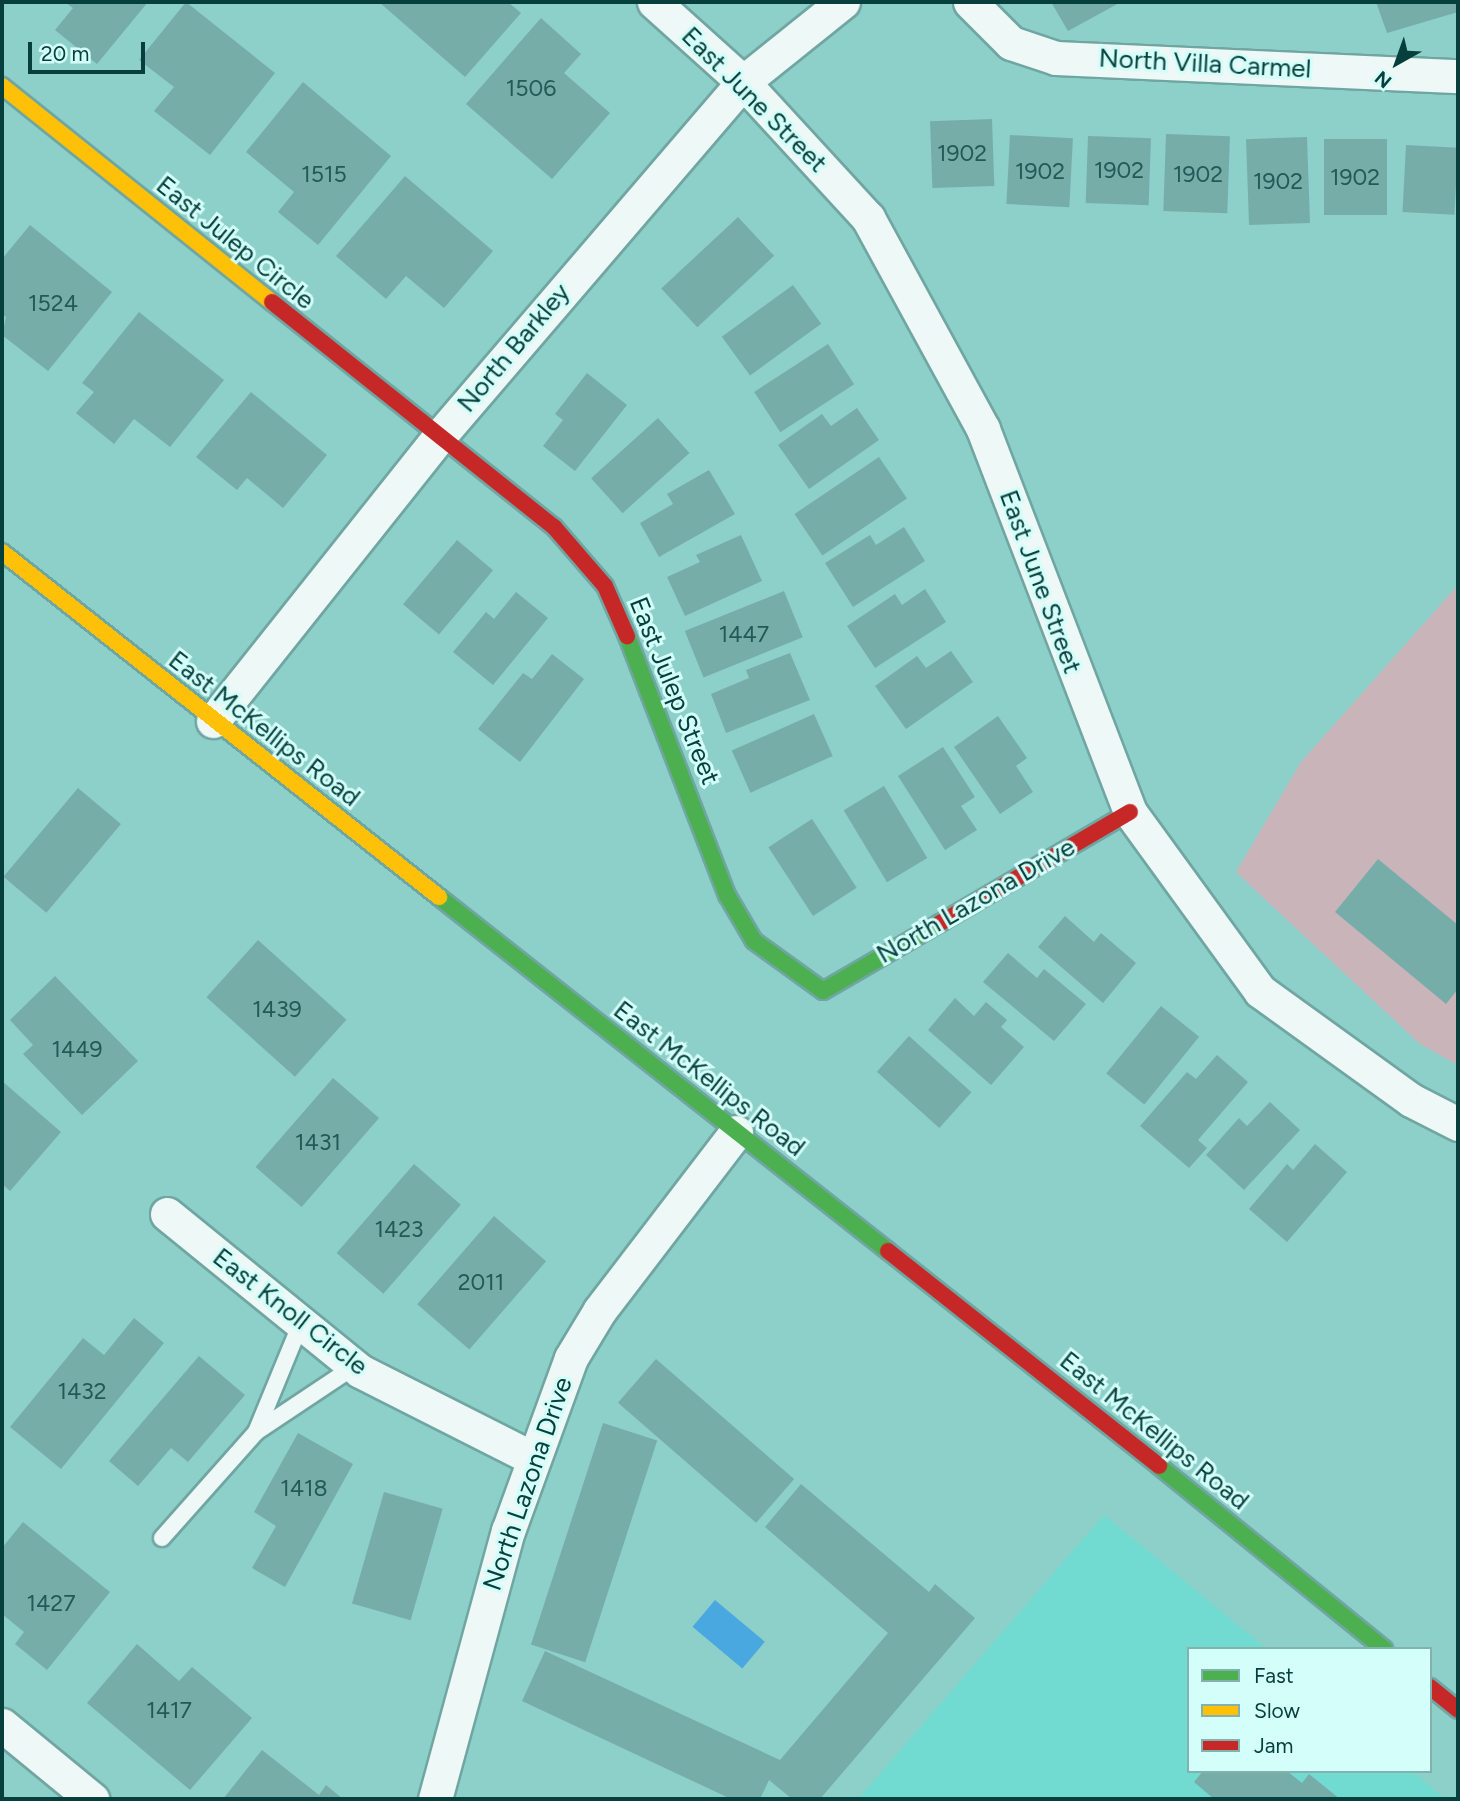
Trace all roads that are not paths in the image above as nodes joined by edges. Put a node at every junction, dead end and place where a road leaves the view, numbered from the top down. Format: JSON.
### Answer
{"nodes":[{"id":1,"x":654,"y":2,"type":"edge"},
{"id":2,"x":843,"y":2,"type":"edge"},
{"id":3,"x":970,"y":2,"type":"edge"},
{"id":4,"x":1458,"y":76,"type":"edge"},
{"id":5,"x":743,"y":82,"type":"junction"},
{"id":6,"x":2,"y":86,"type":"edge"},
{"id":7,"x":438,"y":438,"type":"junction"},
{"id":8,"x":2,"y":552,"type":"edge"},
{"id":9,"x":213,"y":721,"type":"junction"},
{"id":10,"x":1130,"y":812,"type":"junction"},
{"id":11,"x":823,"y":991,"type":"joint"},
{"id":12,"x":1458,"y":1124,"type":"edge"},
{"id":13,"x":737,"y":1132,"type":"junction"},
{"id":14,"x":167,"y":1214,"type":"dead end"},
{"id":15,"x":301,"y":1323,"type":"junction"},
{"id":16,"x":355,"y":1366,"type":"junction"},
{"id":17,"x":256,"y":1433,"type":"junction"},
{"id":18,"x":532,"y":1458,"type":"junction"},
{"id":19,"x":162,"y":1538,"type":"dead end"},
{"id":20,"x":1381,"y":1647,"type":"edge"},
{"id":21,"x":1432,"y":1689,"type":"edge"},
{"id":22,"x":1458,"y":1710,"type":"edge"},
{"id":23,"x":2,"y":1725,"type":"edge"},
{"id":24,"x":92,"y":1799,"type":"edge"},
{"id":25,"x":435,"y":1799,"type":"edge"}],
"edges":[{"from":1,"to":5,"type":"street","name":"East June Street"},
{"from":2,"to":5,"type":"street","name":"North Barkley"},
{"from":3,"to":4,"type":"street","name":"North Villa Carmel"},
{"from":5,"to":7,"type":"street","name":"North Barkley"},
{"from":5,"to":10,"type":"street","name":"East June Street"},
{"from":6,"to":7,"type":"main road","name":"East Julep Circle"},
{"from":7,"to":9,"type":"street","name":"North Barkley"},
{"from":7,"to":11,"type":"main road","name":"East Julep Street"},
{"from":8,"to":9,"type":"main road","name":"East McKellips Road"},
{"from":9,"to":13,"type":"main road","name":"East McKellips Road"},
{"from":10,"to":11,"type":"main road","name":"North Lazona Drive"},
{"from":10,"to":12,"type":"street","name":"East June Street"},
{"from":13,"to":18,"type":"street","name":"North Lazona Drive"},
{"from":13,"to":20,"type":"main road","name":"East McKellips Road"},
{"from":14,"to":15,"type":"street","name":"East Knoll Circle"},
{"from":15,"to":16,"type":"street","name":"East Knoll Circle"},
{"from":15,"to":17,"type":"lane"},
{"from":16,"to":17,"type":"lane"},
{"from":16,"to":18,"type":"street","name":"East Knoll Circle"},
{"from":17,"to":19,"type":"lane"},
{"from":18,"to":25,"type":"street","name":"North Lazona Drive"},
{"from":21,"to":22,"type":"main road"},
{"from":23,"to":24,"type":"street"}]}
